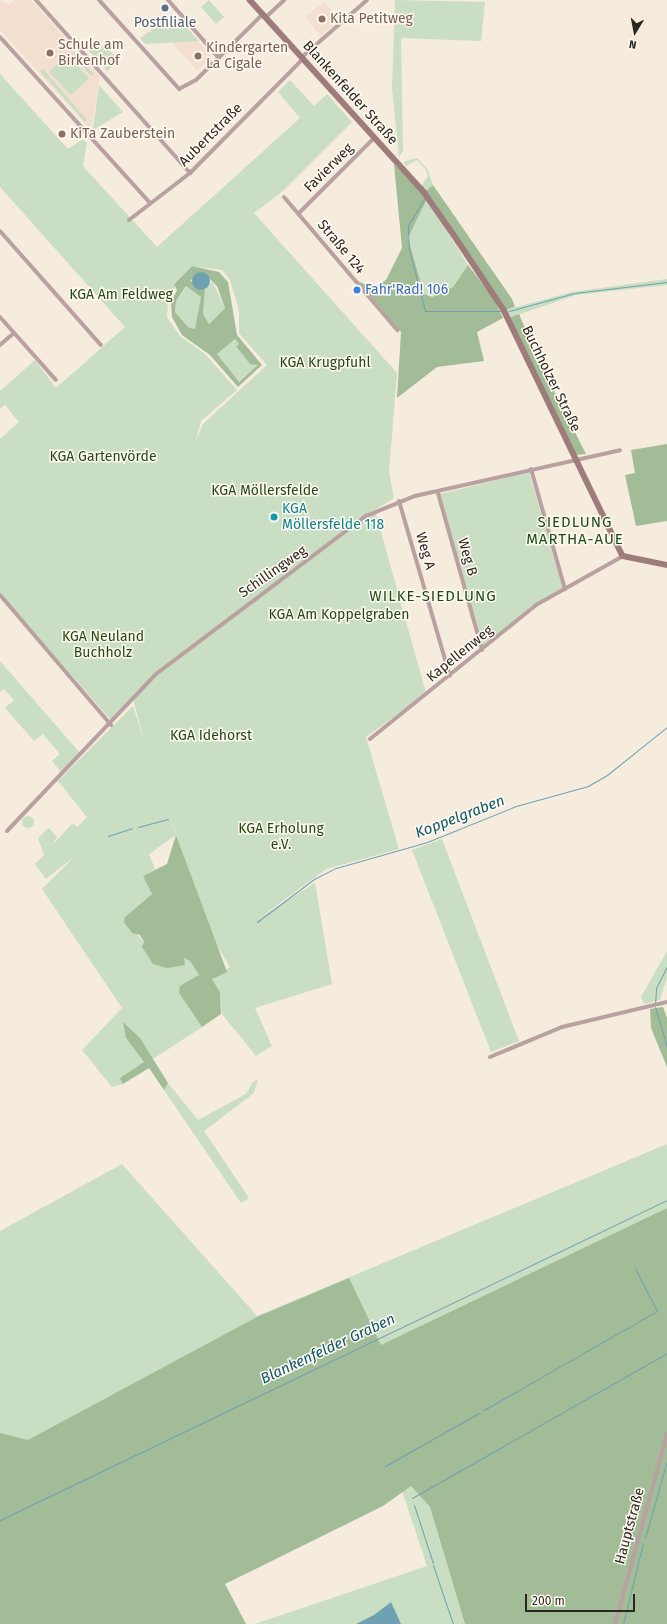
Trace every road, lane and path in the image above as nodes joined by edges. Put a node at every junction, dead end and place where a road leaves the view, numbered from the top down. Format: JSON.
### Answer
{"nodes":[{"id":1,"x":36,"y":0,"type":"edge"},
{"id":2,"x":99,"y":0,"type":"edge"},
{"id":3,"x":168,"y":0,"type":"edge"},
{"id":4,"x":250,"y":0,"type":"edge"},
{"id":5,"x":284,"y":0,"type":"edge"},
{"id":6,"x":367,"y":0,"type":"edge"},
{"id":7,"x":264,"y":15,"type":"junction"},
{"id":8,"x":0,"y":37,"type":"edge"},
{"id":9,"x":218,"y":57,"type":"junction"},
{"id":10,"x":303,"y":59,"type":"junction"},
{"id":11,"x":374,"y":138,"type":"junction"},
{"id":12,"x":190,"y":172,"type":"junction"},
{"id":13,"x":417,"y":184,"type":"joint"},
{"id":14,"x":284,"y":197,"type":"dead end"},
{"id":15,"x":150,"y":203,"type":"junction"},
{"id":16,"x":299,"y":213,"type":"junction"},
{"id":17,"x":128,"y":220,"type":"dead end"},
{"id":18,"x":0,"y":231,"type":"edge"},
{"id":19,"x":0,"y":317,"type":"edge"},
{"id":20,"x":397,"y":330,"type":"dead end"},
{"id":21,"x":14,"y":333,"type":"junction"},
{"id":22,"x":101,"y":344,"type":"dead end"},
{"id":23,"x":0,"y":345,"type":"edge"},
{"id":24,"x":56,"y":380,"type":"dead end"},
{"id":25,"x":620,"y":450,"type":"dead end"},
{"id":26,"x":577,"y":459,"type":"junction"},
{"id":27,"x":531,"y":469,"type":"junction"},
{"id":28,"x":438,"y":493,"type":"junction"},
{"id":29,"x":399,"y":501,"type":"junction"},
{"id":30,"x":623,"y":556,"type":"junction"},
{"id":31,"x":667,"y":565,"type":"edge"},
{"id":32,"x":565,"y":589,"type":"junction"},
{"id":33,"x":0,"y":595,"type":"edge"},
{"id":34,"x":482,"y":650,"type":"junction"},
{"id":35,"x":450,"y":676,"type":"junction"},
{"id":36,"x":111,"y":725,"type":"junction"},
{"id":37,"x":370,"y":739,"type":"dead end"},
{"id":38,"x":7,"y":831,"type":"dead end"},
{"id":39,"x":667,"y":1002,"type":"edge"},
{"id":40,"x":490,"y":1057,"type":"dead end"},
{"id":41,"x":667,"y":1434,"type":"edge"},
{"id":42,"x":615,"y":1624,"type":"edge"}],
"edges":[{"from":1,"to":12,"type":"street"},
{"from":2,"to":9,"type":"street"},
{"from":3,"to":9,"type":"street"},
{"from":4,"to":7,"type":"street","name":"Blankenfelder Straße"},
{"from":5,"to":7,"type":"street"},
{"from":6,"to":10,"type":"street","name":"Aubertstraße"},
{"from":7,"to":9,"type":"street"},
{"from":7,"to":10,"type":"street","name":"Blankenfelder Straße"},
{"from":8,"to":15,"type":"street"},
{"from":10,"to":11,"type":"street","name":"Blankenfelder Straße"},
{"from":10,"to":12,"type":"street","name":"Aubertstraße"},
{"from":11,"to":13,"type":"street","name":"Blankenfelder Straße"},
{"from":11,"to":16,"type":"street","name":"Favierweg"},
{"from":12,"to":15,"type":"street","name":"Aubertstraße"},
{"from":13,"to":26,"type":"street","name":"Buchholzer Straße"},
{"from":14,"to":16,"type":"street","name":"Straße 124"},
{"from":15,"to":17,"type":"street","name":"Aubertstraße"},
{"from":16,"to":20,"type":"street","name":"Straße 124"},
{"from":18,"to":22,"type":"street"},
{"from":19,"to":21,"type":"street"},
{"from":21,"to":23,"type":"street"},
{"from":21,"to":24,"type":"street"},
{"from":25,"to":26,"type":"street","name":"Schillingweg"},
{"from":26,"to":27,"type":"street","name":"Schillingweg"},
{"from":26,"to":30,"type":"street","name":"Buchholzer Straße"},
{"from":27,"to":28,"type":"street","name":"Schillingweg"},
{"from":27,"to":32,"type":"street"},
{"from":28,"to":29,"type":"street","name":"Schillingweg"},
{"from":28,"to":34,"type":"street","name":"Weg B"},
{"from":29,"to":35,"type":"street","name":"Weg A"},
{"from":29,"to":36,"type":"street","name":"Schillingweg"},
{"from":30,"to":31,"type":"street"},
{"from":30,"to":32,"type":"street","name":"Kapellenweg"},
{"from":32,"to":34,"type":"street","name":"Kapellenweg"},
{"from":33,"to":36,"type":"street"},
{"from":34,"to":35,"type":"street","name":"Kapellenweg"},
{"from":35,"to":37,"type":"street","name":"Kapellenweg"},
{"from":36,"to":38,"type":"street","name":"Schillingweg"},
{"from":39,"to":40,"type":"street"},
{"from":41,"to":42,"type":"street","name":"Hauptstraße"}]}
